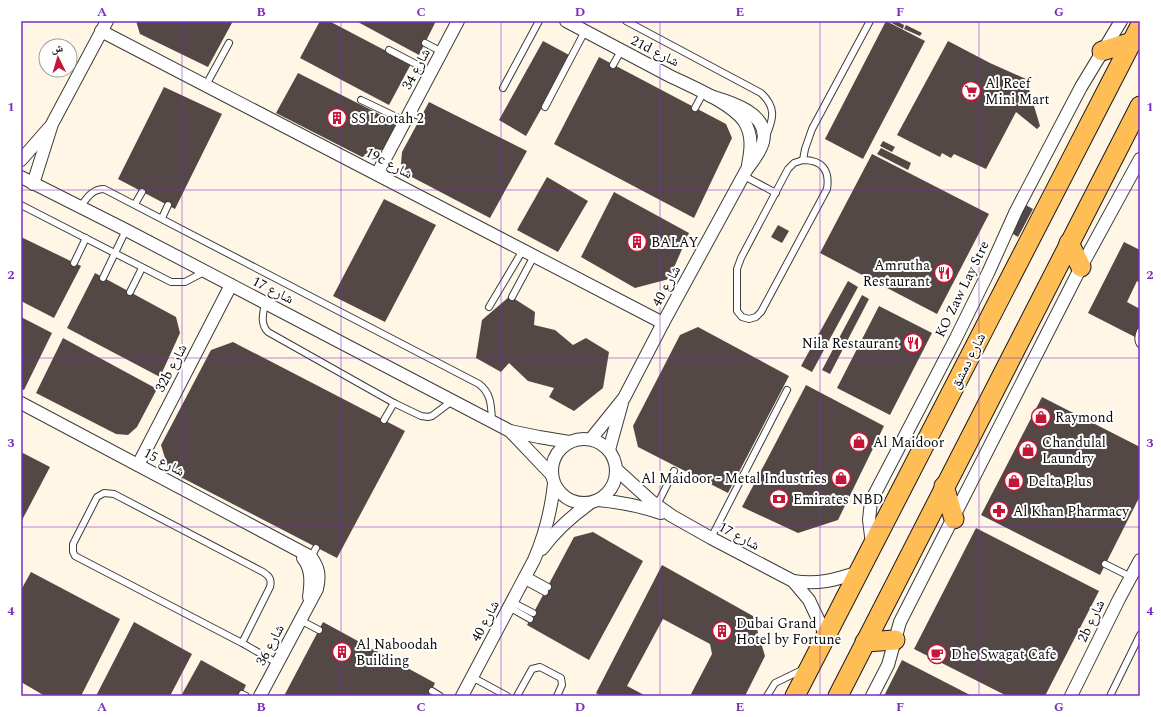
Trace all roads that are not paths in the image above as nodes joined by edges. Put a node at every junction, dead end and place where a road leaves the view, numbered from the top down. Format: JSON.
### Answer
{"nodes":[{"id":1,"x":458,"y":21,"type":"edge"},
{"id":2,"x":539,"y":21,"type":"edge"},
{"id":3,"x":566,"y":21,"type":"edge"},
{"id":4,"x":626,"y":21,"type":"edge"},
{"id":5,"x":870,"y":21,"type":"edge"},
{"id":6,"x":1121,"y":21,"type":"edge"},
{"id":7,"x":104,"y":26,"type":"edge"},
{"id":8,"x":585,"y":31,"type":"junction"},
{"id":9,"x":1136,"y":34,"type":"edge"},
{"id":10,"x":229,"y":43,"type":"dead end"},
{"id":11,"x":425,"y":43,"type":"dead end"},
{"id":12,"x":389,"y":50,"type":"dead end"},
{"id":13,"x":621,"y":51,"type":"junction"},
{"id":14,"x":1102,"y":51,"type":"junction"},
{"id":15,"x":442,"y":52,"type":"junction"},
{"id":16,"x":613,"y":65,"type":"dead end"},
{"id":17,"x":431,"y":72,"type":"junction"},
{"id":18,"x":206,"y":85,"type":"junction"},
{"id":19,"x":503,"y":88,"type":"dead end"},
{"id":20,"x":706,"y":94,"type":"junction"},
{"id":21,"x":361,"y":100,"type":"dead end"},
{"id":22,"x":1140,"y":106,"type":"edge"},
{"id":23,"x":545,"y":107,"type":"dead end"},
{"id":24,"x":695,"y":108,"type":"dead end"},
{"id":25,"x":412,"y":116,"type":"junction"},
{"id":26,"x":52,"y":124,"type":"junction"},
{"id":27,"x":763,"y":141,"type":"junction"},
{"id":28,"x":1140,"y":159,"type":"edge"},
{"id":29,"x":21,"y":160,"type":"edge"},
{"id":30,"x":803,"y":160,"type":"junction"},
{"id":31,"x":746,"y":172,"type":"junction"},
{"id":32,"x":377,"y":174,"type":"junction"},
{"id":33,"x":21,"y":177,"type":"edge"},
{"id":34,"x":33,"y":184,"type":"junction"},
{"id":35,"x":142,"y":192,"type":"dead end"},
{"id":36,"x":776,"y":193,"type":"junction"},
{"id":37,"x":135,"y":204,"type":"junction"},
{"id":38,"x":21,"y":205,"type":"edge"},
{"id":39,"x":168,"y":205,"type":"dead end"},
{"id":40,"x":80,"y":207,"type":"junction"},
{"id":41,"x":162,"y":218,"type":"junction"},
{"id":42,"x":126,"y":230,"type":"junction"},
{"id":43,"x":86,"y":238,"type":"junction"},
{"id":44,"x":1069,"y":243,"type":"junction"},
{"id":45,"x":523,"y":250,"type":"junction"},
{"id":46,"x":115,"y":253,"type":"junction"},
{"id":47,"x":534,"y":256,"type":"junction"},
{"id":48,"x":74,"y":262,"type":"dead end"},
{"id":49,"x":1081,"y":267,"type":"junction"},
{"id":50,"x":142,"y":268,"type":"junction"},
{"id":51,"x":205,"y":272,"type":"junction"},
{"id":52,"x":103,"y":278,"type":"dead end"},
{"id":53,"x":231,"y":285,"type":"junction"},
{"id":54,"x":130,"y":292,"type":"dead end"},
{"id":55,"x":512,"y":297,"type":"dead end"},
{"id":56,"x":265,"y":303,"type":"junction"},
{"id":57,"x":489,"y":307,"type":"dead end"},
{"id":58,"x":663,"y":323,"type":"junction"},
{"id":59,"x":1140,"y":331,"type":"edge"},
{"id":60,"x":1140,"y":344,"type":"edge"},
{"id":61,"x":786,"y":390,"type":"dead end"},
{"id":62,"x":624,"y":398,"type":"junction"},
{"id":63,"x":452,"y":401,"type":"junction"},
{"id":64,"x":21,"y":403,"type":"edge"},
{"id":65,"x":394,"y":403,"type":"junction"},
{"id":66,"x":384,"y":420,"type":"dead end"},
{"id":67,"x":492,"y":421,"type":"junction"},
{"id":68,"x":510,"y":431,"type":"junction"},
{"id":69,"x":591,"y":439,"type":"junction"},
{"id":70,"x":569,"y":442,"type":"junction"},
{"id":71,"x":609,"y":450,"type":"junction"},
{"id":72,"x":138,"y":465,"type":"junction"},
{"id":73,"x":617,"y":470,"type":"junction"},
{"id":74,"x":674,"y":471,"type":"dead end"},
{"id":75,"x":553,"y":479,"type":"junction"},
{"id":76,"x":944,"y":486,"type":"junction"},
{"id":77,"x":594,"y":501,"type":"junction"},
{"id":78,"x":657,"y":505,"type":"junction"},
{"id":79,"x":672,"y":516,"type":"junction"},
{"id":80,"x":954,"y":519,"type":"junction"},
{"id":81,"x":711,"y":538,"type":"junction"},
{"id":82,"x":872,"y":546,"type":"junction"},
{"id":83,"x":294,"y":548,"type":"junction"},
{"id":84,"x":534,"y":560,"type":"junction"},
{"id":85,"x":1140,"y":560,"type":"edge"},
{"id":86,"x":1105,"y":564,"type":"dead end"},
{"id":87,"x":859,"y":572,"type":"junction"},
{"id":88,"x":525,"y":577,"type":"junction"},
{"id":89,"x":1131,"y":577,"type":"junction"},
{"id":90,"x":793,"y":581,"type":"junction"},
{"id":91,"x":546,"y":589,"type":"dead end"},
{"id":92,"x":511,"y":604,"type":"junction"},
{"id":93,"x":307,"y":608,"type":"junction"},
{"id":94,"x":532,"y":616,"type":"dead end"},
{"id":95,"x":300,"y":620,"type":"junction"},
{"id":96,"x":319,"y":630,"type":"dead end"},
{"id":97,"x":1140,"y":635,"type":"edge"},
{"id":98,"x":826,"y":636,"type":"junction"},
{"id":99,"x":895,"y":640,"type":"junction"},
{"id":100,"x":865,"y":642,"type":"junction"},
{"id":101,"x":242,"y":643,"type":"junction"},
{"id":102,"x":277,"y":663,"type":"junction"},
{"id":103,"x":811,"y":666,"type":"junction"},
{"id":104,"x":472,"y":678,"type":"junction"},
{"id":105,"x":432,"y":691,"type":"dead end"},
{"id":106,"x":260,"y":696,"type":"edge"},
{"id":107,"x":440,"y":696,"type":"edge"},
{"id":108,"x":462,"y":696,"type":"edge"},
{"id":109,"x":507,"y":696,"type":"edge"},
{"id":110,"x":517,"y":696,"type":"edge"},
{"id":111,"x":557,"y":696,"type":"edge"},
{"id":112,"x":767,"y":696,"type":"edge"},
{"id":113,"x":796,"y":696,"type":"edge"},
{"id":114,"x":838,"y":696,"type":"edge"},
{"id":115,"x":872,"y":696,"type":"edge"},
{"id":116,"x":1071,"y":696,"type":"edge"},
{"id":117,"x":1110,"y":696,"type":"edge"}],
"edges":[{"from":1,"to":15,"type":"street","name":"شارع 34"},
{"from":2,"to":19,"type":"lane"},
{"from":3,"to":8,"type":"street","name":"21d شارع"},
{"from":4,"to":27,"type":"lane"},
{"from":5,"to":30,"type":"lane"},
{"from":6,"to":14,"type":"street","name":"KO Zaw Lay Stre"},
{"from":7,"to":18,"type":"street","name":"19c شارع"},
{"from":7,"to":26,"type":"street"},
{"from":8,"to":13,"type":"street","name":"21d شارع"},
{"from":8,"to":23,"type":"lane"},
{"from":9,"to":14,"type":"main road"},
{"from":9,"to":82,"type":"main road","name":"شارع دمشق"},
{"from":10,"to":18,"type":"lane"},
{"from":11,"to":15,"type":"lane"},
{"from":12,"to":17,"type":"lane"},
{"from":13,"to":16,"type":"lane"},
{"from":13,"to":20,"type":"street","name":"21d شارع"},
{"from":14,"to":82,"type":"street","name":"KO Zaw Lay Stre"},
{"from":15,"to":17,"type":"street","name":"شارع 34"},
{"from":17,"to":25,"type":"street","name":"شارع 34"},
{"from":18,"to":32,"type":"street","name":"19c شارع"},
{"from":20,"to":24,"type":"lane"},
{"from":20,"to":27,"type":"street","name":"21d شارع"},
{"from":20,"to":31,"type":"street","name":"21d شارع"},
{"from":21,"to":25,"type":"lane"},
{"from":22,"to":44,"type":"main road"},
{"from":25,"to":32,"type":"street","name":"شارع 34"},
{"from":26,"to":29,"type":"street"},
{"from":26,"to":34,"type":"street"},
{"from":27,"to":31,"type":"street"},
{"from":28,"to":49,"type":"street"},
{"from":30,"to":36,"type":"lane"},
{"from":30,"to":36,"type":"lane"},
{"from":31,"to":36,"type":"lane"},
{"from":31,"to":58,"type":"street","name":"شارع 40"},
{"from":32,"to":45,"type":"street","name":"19c شارع"},
{"from":33,"to":34,"type":"street","name":"شارع 17"},
{"from":34,"to":40,"type":"street","name":"شارع 17"},
{"from":35,"to":37,"type":"lane"},
{"from":37,"to":40,"type":"lane"},
{"from":37,"to":41,"type":"lane"},
{"from":38,"to":43,"type":"lane"},
{"from":39,"to":41,"type":"lane"},
{"from":40,"to":42,"type":"street","name":"شارع 17"},
{"from":41,"to":67,"type":"lane"},
{"from":42,"to":46,"type":"lane"},
{"from":42,"to":51,"type":"street","name":"شارع 17"},
{"from":43,"to":46,"type":"lane"},
{"from":43,"to":48,"type":"lane"},
{"from":44,"to":49,"type":"main road"},
{"from":44,"to":76,"type":"main road"},
{"from":45,"to":47,"type":"street","name":"19c شارع"},
{"from":45,"to":57,"type":"lane"},
{"from":46,"to":50,"type":"lane"},
{"from":46,"to":52,"type":"lane"},
{"from":47,"to":55,"type":"lane"},
{"from":47,"to":58,"type":"street","name":"19c شارع"},
{"from":49,"to":80,"type":"street"},
{"from":50,"to":51,"type":"lane"},
{"from":50,"to":54,"type":"lane"},
{"from":51,"to":53,"type":"street","name":"شارع 17"},
{"from":53,"to":56,"type":"street","name":"شارع 17"},
{"from":53,"to":72,"type":"street","name":"32b شارع"},
{"from":56,"to":63,"type":"street","name":"شارع 17"},
{"from":56,"to":65,"type":"lane"},
{"from":58,"to":62,"type":"street","name":"شارع 40"},
{"from":59,"to":60,"type":"lane"},
{"from":61,"to":81,"type":"lane"},
{"from":62,"to":69,"type":"street","name":"شارع 40"},
{"from":62,"to":71,"type":"street","name":"شارع 40"},
{"from":63,"to":65,"type":"lane"},
{"from":63,"to":67,"type":"street","name":"شارع 17"},
{"from":64,"to":72,"type":"street","name":"شارع 15"},
{"from":65,"to":66,"type":"lane"},
{"from":67,"to":68,"type":"street","name":"شارع 17"},
{"from":68,"to":70,"type":"street","name":"شارع 17"},
{"from":68,"to":75,"type":"street","name":"شارع 17"},
{"from":69,"to":70,"type":"street"},
{"from":69,"to":71,"type":"street"},
{"from":70,"to":75,"type":"street"},
{"from":71,"to":73,"type":"street"},
{"from":72,"to":83,"type":"street","name":"شارع 15"},
{"from":73,"to":77,"type":"street"},
{"from":73,"to":78,"type":"street","name":"شارع 17"},
{"from":74,"to":78,"type":"lane"},
{"from":75,"to":77,"type":"street"},
{"from":75,"to":84,"type":"street","name":"شارع 40"},
{"from":76,"to":80,"type":"main road"},
{"from":76,"to":100,"type":"main road"},
{"from":77,"to":79,"type":"street","name":"شارع 17"},
{"from":77,"to":84,"type":"street","name":"شارع 40"},
{"from":78,"to":79,"type":"street","name":"شارع 17"},
{"from":79,"to":81,"type":"street","name":"شارع 17"},
{"from":80,"to":99,"type":"street"},
{"from":81,"to":90,"type":"street","name":"شارع 17"},
{"from":82,"to":87,"type":"main road","name":"شارع دمشق"},
{"from":83,"to":93,"type":"street","name":"شارع 15"},
{"from":83,"to":93,"type":"street","name":"شارع 15"},
{"from":84,"to":88,"type":"street","name":"شارع 40"},
{"from":85,"to":89,"type":"street","name":"2b شارع"},
{"from":86,"to":89,"type":"lane"},
{"from":87,"to":90,"type":"street","name":"شارع 17"},
{"from":87,"to":98,"type":"main road","name":"شارع دمشق"},
{"from":88,"to":91,"type":"lane"},
{"from":88,"to":92,"type":"street","name":"شارع 40"},
{"from":89,"to":116,"type":"street","name":"2b شارع"},
{"from":90,"to":98,"type":"street","name":"شارع 17"},
{"from":92,"to":94,"type":"lane"},
{"from":92,"to":104,"type":"street","name":"شارع 40"},
{"from":93,"to":95,"type":"street","name":"شارع 36"},
{"from":95,"to":96,"type":"lane"},
{"from":95,"to":102,"type":"street","name":"شارع 36"},
{"from":97,"to":117,"type":"lane"},
{"from":98,"to":103,"type":"main road","name":"شارع دمشق"},
{"from":99,"to":100,"type":"main road"},
{"from":99,"to":115,"type":"street"},
{"from":100,"to":114,"type":"main road"},
{"from":101,"to":101,"type":"lane"},
{"from":101,"to":102,"type":"lane"},
{"from":102,"to":106,"type":"street","name":"شارع 36"},
{"from":103,"to":112,"type":"lane"},
{"from":103,"to":113,"type":"main road","name":"شارع دمشق"},
{"from":104,"to":108,"type":"street","name":"شارع 40"},
{"from":104,"to":109,"type":"lane"},
{"from":105,"to":107,"type":"lane"},
{"from":110,"to":111,"type":"lane"}]}
